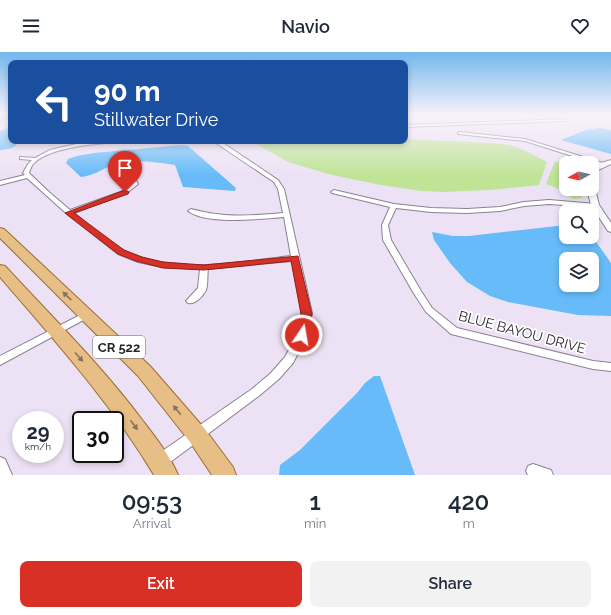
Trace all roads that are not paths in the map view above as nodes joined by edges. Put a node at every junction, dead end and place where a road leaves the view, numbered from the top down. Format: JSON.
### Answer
{"nodes":[{"id":1,"x":481,"y":135,"type":"edge"},
{"id":2,"x":96,"y":144,"type":"edge"},
{"id":3,"x":220,"y":144,"type":"edge"},
{"id":4,"x":22,"y":158,"type":"dead end"},
{"id":5,"x":35,"y":159,"type":"junction"},
{"id":6,"x":611,"y":162,"type":"edge"},
{"id":7,"x":603,"y":164,"type":"junction"},
{"id":8,"x":599,"y":166,"type":"edge"},
{"id":9,"x":27,"y":175,"type":"junction"},
{"id":10,"x":132,"y":178,"type":"dead end"},
{"id":11,"x":0,"y":179,"type":"edge"},
{"id":12,"x":0,"y":183,"type":"edge"},
{"id":13,"x":334,"y":192,"type":"dead end"},
{"id":14,"x":580,"y":204,"type":"edge"},
{"id":15,"x":394,"y":206,"type":"junction"},
{"id":16,"x":599,"y":210,"type":"edge"},
{"id":17,"x":192,"y":211,"type":"dead end"},
{"id":18,"x":69,"y":213,"type":"junction"},
{"id":19,"x":285,"y":215,"type":"junction"},
{"id":20,"x":611,"y":229,"type":"edge"},
{"id":21,"x":0,"y":231,"type":"edge"},
{"id":22,"x":295,"y":258,"type":"junction"},
{"id":23,"x":204,"y":267,"type":"junction"},
{"id":24,"x":0,"y":269,"type":"edge"},
{"id":25,"x":191,"y":301,"type":"dead end"},
{"id":26,"x":86,"y":315,"type":"junction"},
{"id":27,"x":56,"y":331,"type":"junction"},
{"id":28,"x":0,"y":361,"type":"edge"},
{"id":29,"x":611,"y":367,"type":"edge"},
{"id":30,"x":197,"y":435,"type":"junction"},
{"id":31,"x":163,"y":468,"type":"edge"},
{"id":32,"x":225,"y":475,"type":"edge"}],
"edges":[{"from":1,"to":7,"type":"street"},
{"from":2,"to":5,"type":"street"},
{"from":3,"to":19,"type":"street"},
{"from":4,"to":5,"type":"street"},
{"from":5,"to":9,"type":"street"},
{"from":6,"to":7,"type":"street"},
{"from":7,"to":8,"type":"street"},
{"from":9,"to":11,"type":"street"},
{"from":9,"to":12,"type":"street"},
{"from":9,"to":18,"type":"street"},
{"from":10,"to":18,"type":"street"},
{"from":13,"to":15,"type":"street"},
{"from":14,"to":15,"type":"street"},
{"from":15,"to":29,"type":"street","name":"BLUE BAYOU DRIVE"},
{"from":16,"to":20,"type":"street"},
{"from":17,"to":19,"type":"street"},
{"from":18,"to":23,"type":"street"},
{"from":19,"to":22,"type":"street"},
{"from":26,"to":21,"type":"main road","number":"CR 522","one_way":true},
{"from":22,"to":23,"type":"street"},
{"from":22,"to":30,"type":"street"},
{"from":23,"to":25,"type":"street"},
{"from":24,"to":27,"type":"main road","number":"CR 522"},
{"from":26,"to":27,"type":"street"},
{"from":30,"to":26,"type":"main road","number":"CR 522","one_way":true},
{"from":27,"to":28,"type":"street"},
{"from":27,"to":31,"type":"main road","number":"CR 522","one_way":true},
{"from":30,"to":31,"type":"street"},
{"from":30,"to":32,"type":"main road","number":"CR 522"}]}
